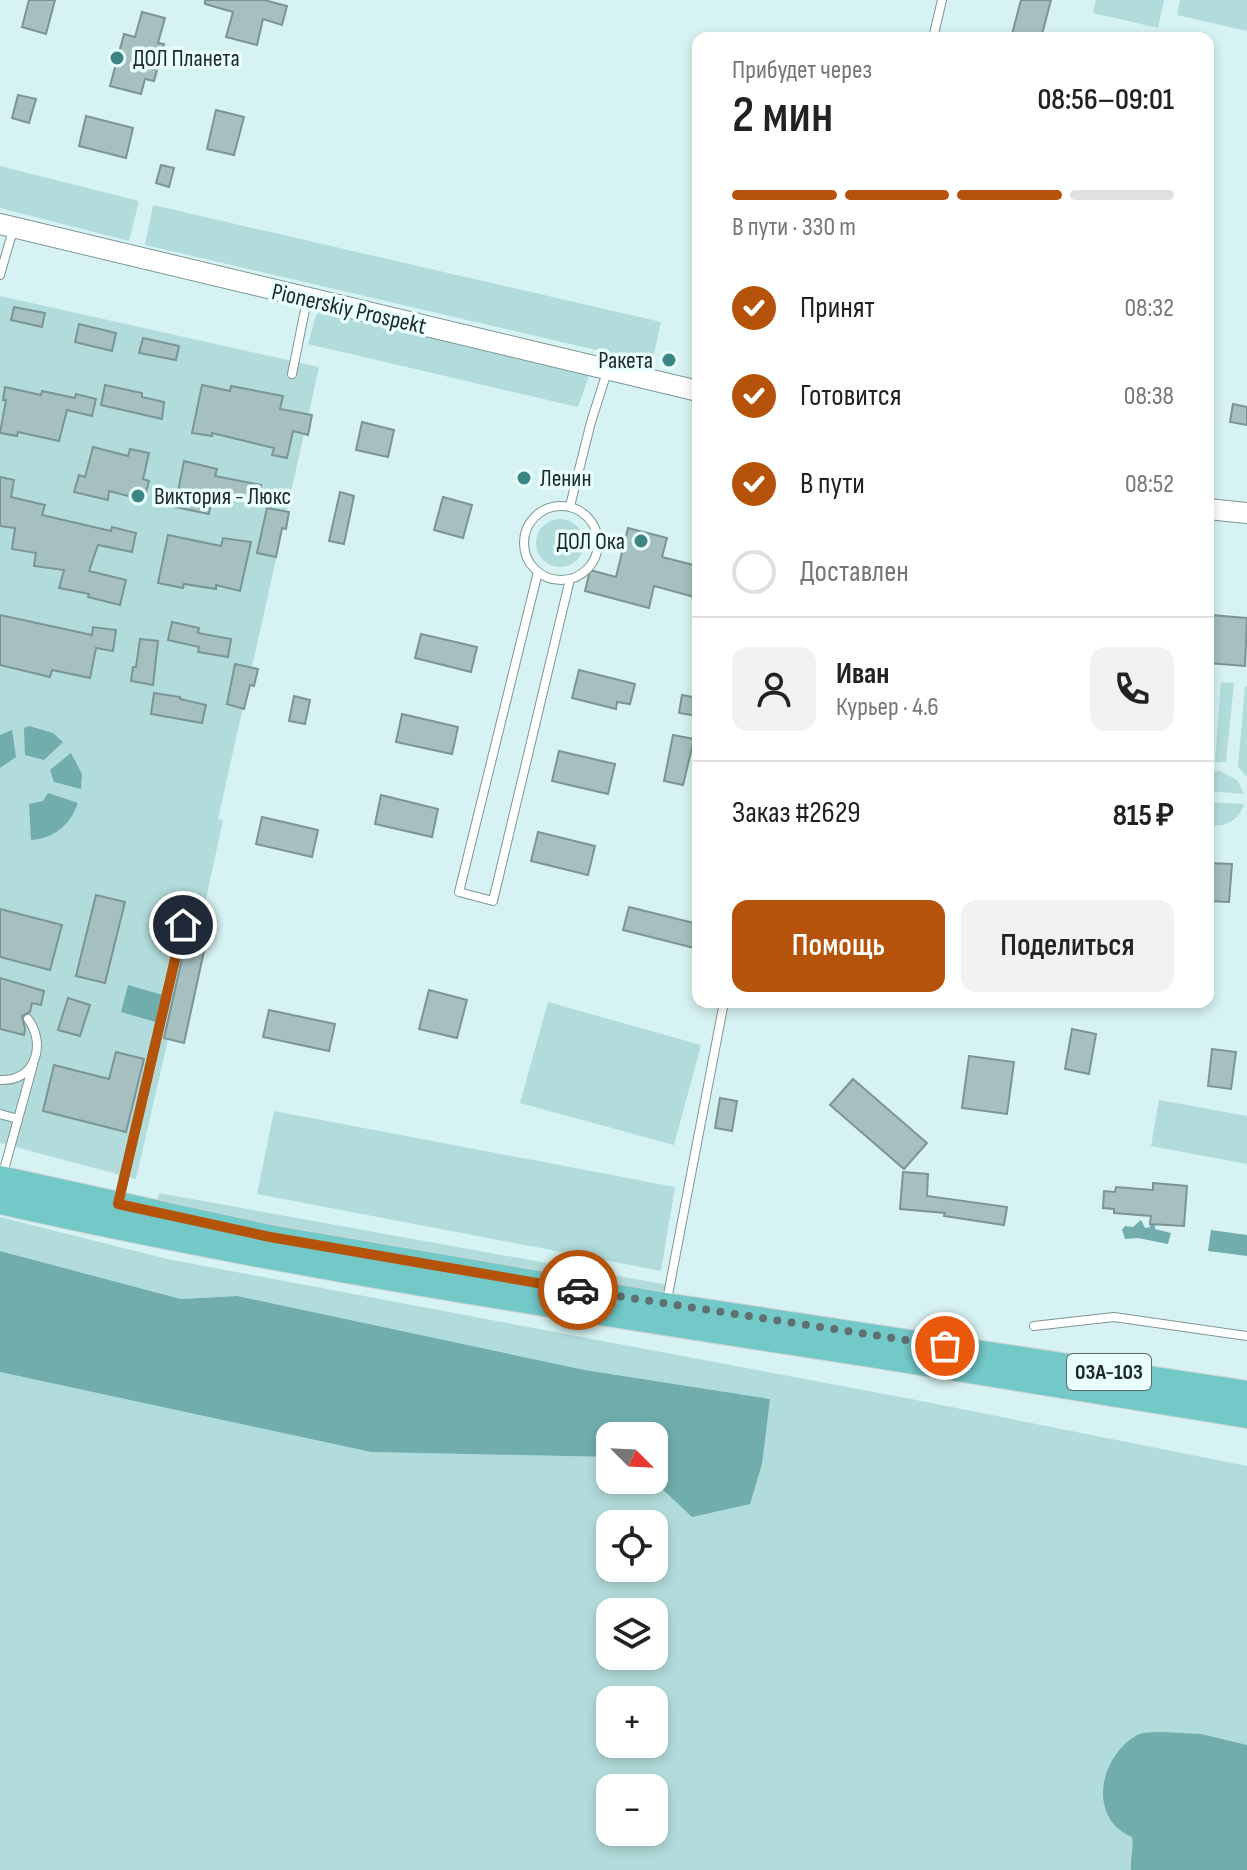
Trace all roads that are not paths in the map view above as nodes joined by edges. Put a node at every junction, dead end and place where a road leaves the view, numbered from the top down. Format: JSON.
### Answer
{"nodes":[{"id":1,"x":942,"y":0,"type":"edge"},
{"id":2,"x":934,"y":32,"type":"edge"},
{"id":3,"x":7,"y":226,"type":"edge"},
{"id":4,"x":0,"y":275,"type":"edge"},
{"id":5,"x":307,"y":299,"type":"junction"},
{"id":6,"x":608,"y":369,"type":"junction"},
{"id":7,"x":292,"y":374,"type":"dead end"},
{"id":8,"x":692,"y":390,"type":"edge"},
{"id":9,"x":570,"y":506,"type":"junction"},
{"id":10,"x":1214,"y":510,"type":"edge"},
{"id":11,"x":1247,"y":513,"type":"edge"},
{"id":12,"x":538,"y":572,"type":"junction"},
{"id":13,"x":570,"y":579,"type":"junction"},
{"id":14,"x":183,"y":925,"type":"dead end"},
{"id":15,"x":723,"y":1008,"type":"edge"},
{"id":16,"x":28,"y":1019,"type":"dead end"},
{"id":17,"x":33,"y":1065,"type":"junction"},
{"id":18,"x":0,"y":1080,"type":"edge"},
{"id":19,"x":0,"y":1114,"type":"edge"},
{"id":20,"x":18,"y":1119,"type":"junction"},
{"id":21,"x":0,"y":1186,"type":"edge"},
{"id":22,"x":118,"y":1204,"type":"junction"},
{"id":23,"x":666,"y":1305,"type":"junction"},
{"id":24,"x":1034,"y":1326,"type":"dead end"},
{"id":25,"x":1247,"y":1336,"type":"edge"},
{"id":26,"x":1247,"y":1393,"type":"edge"},
{"id":27,"x":1247,"y":1416,"type":"edge"}],
"edges":[{"from":1,"to":2,"type":"lane"},
{"from":3,"to":4,"type":"lane"},
{"from":3,"to":5,"type":"street","name":"Pionerskiy Prospekt"},
{"from":5,"to":6,"type":"street","name":"Pionerskiy Prospekt"},
{"from":5,"to":7,"type":"lane"},
{"from":6,"to":8,"type":"street","name":"Pionerskiy Prospekt"},
{"from":6,"to":9,"type":"lane"},
{"from":9,"to":12,"type":"lane"},
{"from":9,"to":13,"type":"lane"},
{"from":10,"to":11,"type":"street"},
{"from":12,"to":13,"type":"lane"},
{"from":12,"to":13,"type":"lane"},
{"from":14,"to":22,"type":"lane"},
{"from":15,"to":23,"type":"lane"},
{"from":16,"to":17,"type":"lane"},
{"from":17,"to":18,"type":"lane"},
{"from":17,"to":20,"type":"lane"},
{"from":19,"to":20,"type":"lane"},
{"from":20,"to":21,"type":"lane"},
{"from":21,"to":22,"type":"main road","number":"03А-103"},
{"from":21,"to":27,"type":"main road","number":"03А-103"},
{"from":22,"to":23,"type":"main road","number":"03А-103"},
{"from":23,"to":26,"type":"main road","number":"03А-103"},
{"from":24,"to":25,"type":"lane"}]}
